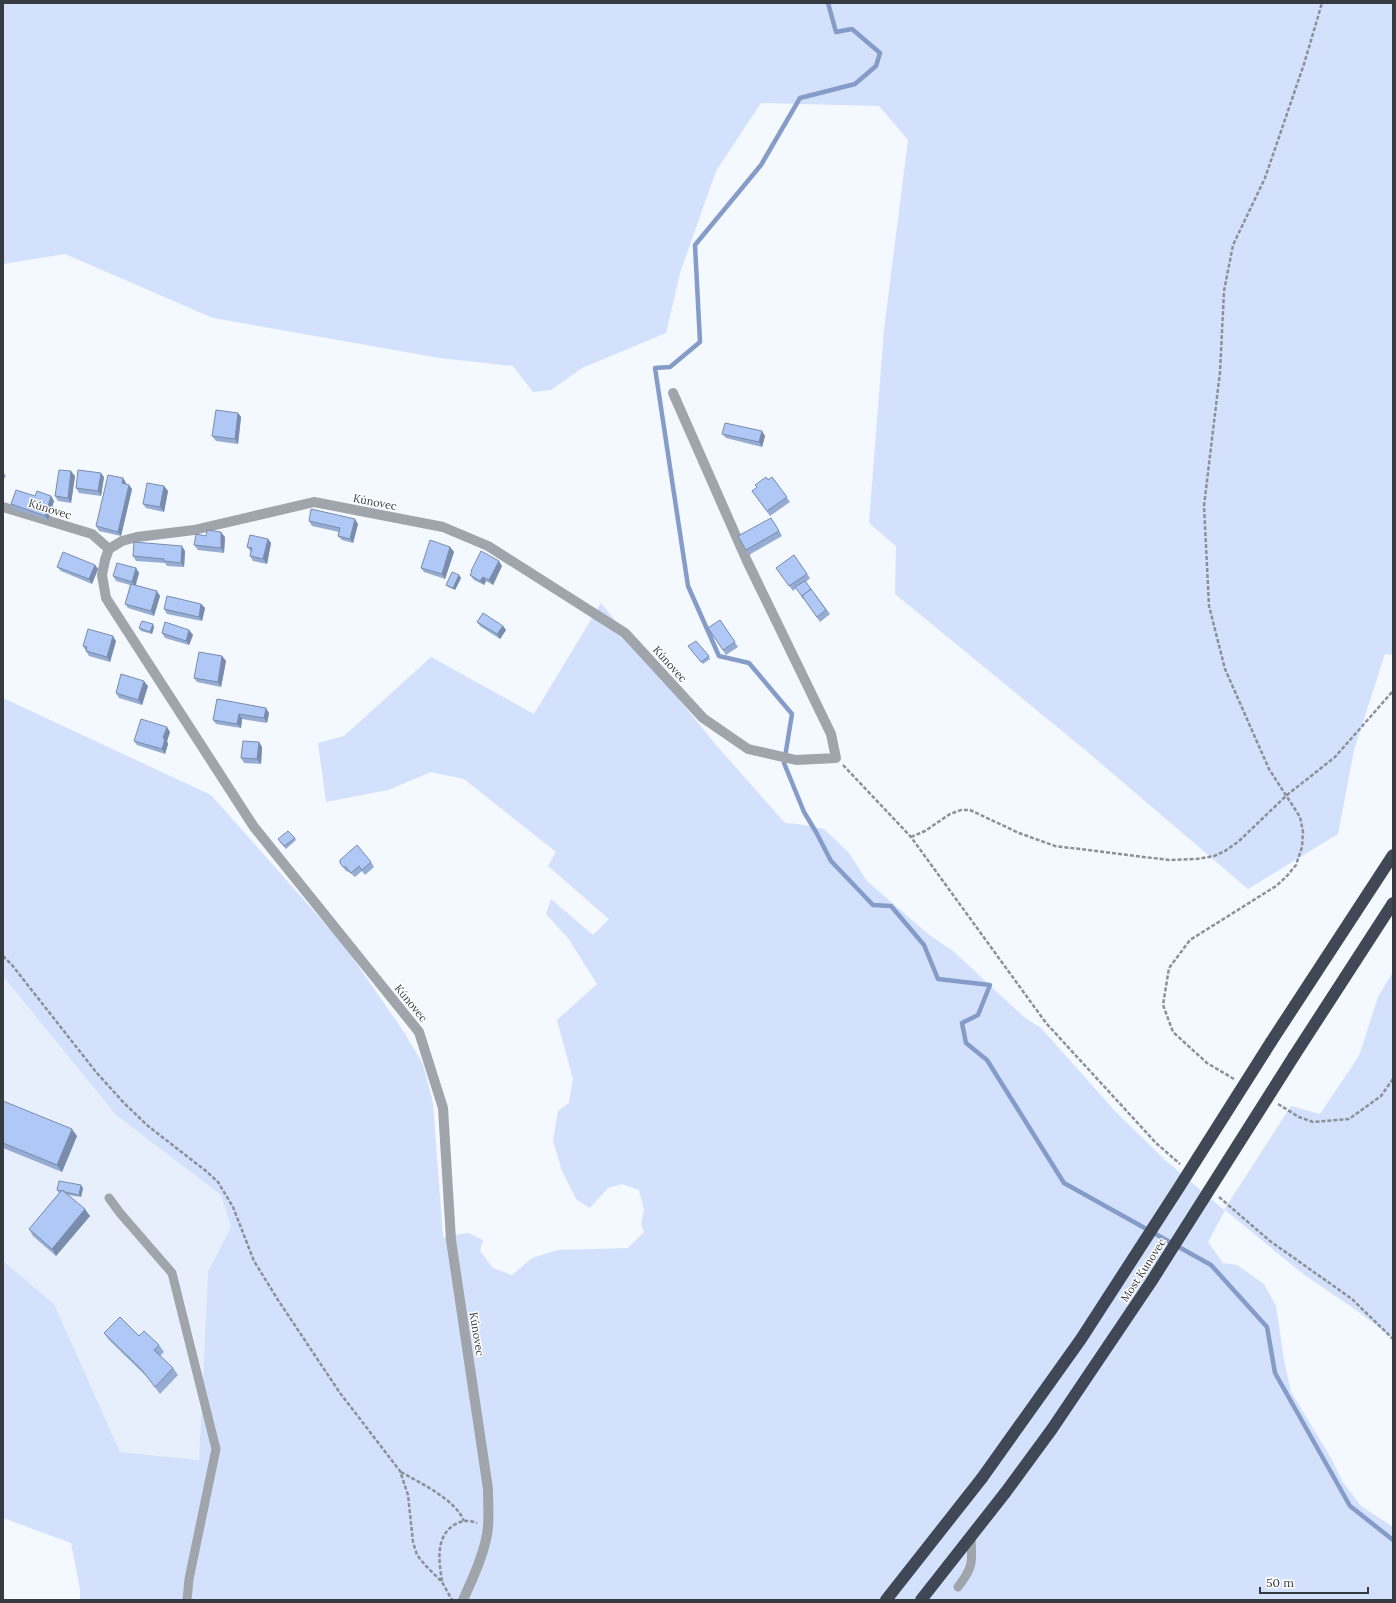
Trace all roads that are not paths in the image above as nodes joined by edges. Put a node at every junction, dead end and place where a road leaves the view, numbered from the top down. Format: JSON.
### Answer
{"nodes":[{"id":1,"x":673,"y":393,"type":"dead end"},
{"id":2,"x":3,"y":507,"type":"edge"},
{"id":3,"x":109,"y":549,"type":"junction"},
{"id":4,"x":1393,"y":855,"type":"edge"},
{"id":5,"x":1393,"y":903,"type":"edge"},
{"id":6,"x":108,"y":1198,"type":"dead end"},
{"id":7,"x":971,"y":1537,"type":"junction"},
{"id":8,"x":958,"y":1587,"type":"dead end"},
{"id":9,"x":187,"y":1600,"type":"edge"},
{"id":10,"x":463,"y":1600,"type":"edge"},
{"id":11,"x":886,"y":1600,"type":"edge"},
{"id":12,"x":921,"y":1600,"type":"edge"}],
"edges":[{"from":1,"to":3,"type":"street","name":"Kúnovec"},
{"from":2,"to":3,"type":"street","name":"Kúnovec"},
{"from":3,"to":10,"type":"street","name":"Kúnovec"},
{"from":4,"to":11,"type":"highway","name":"Most Kunovec","bridge":true},
{"from":5,"to":7,"type":"highway","name":"Most Kunovec","bridge":true},
{"from":6,"to":9,"type":"lane"},
{"from":7,"to":8,"type":"lane"},
{"from":7,"to":12,"type":"highway","name":"Most Kunovec"}]}
